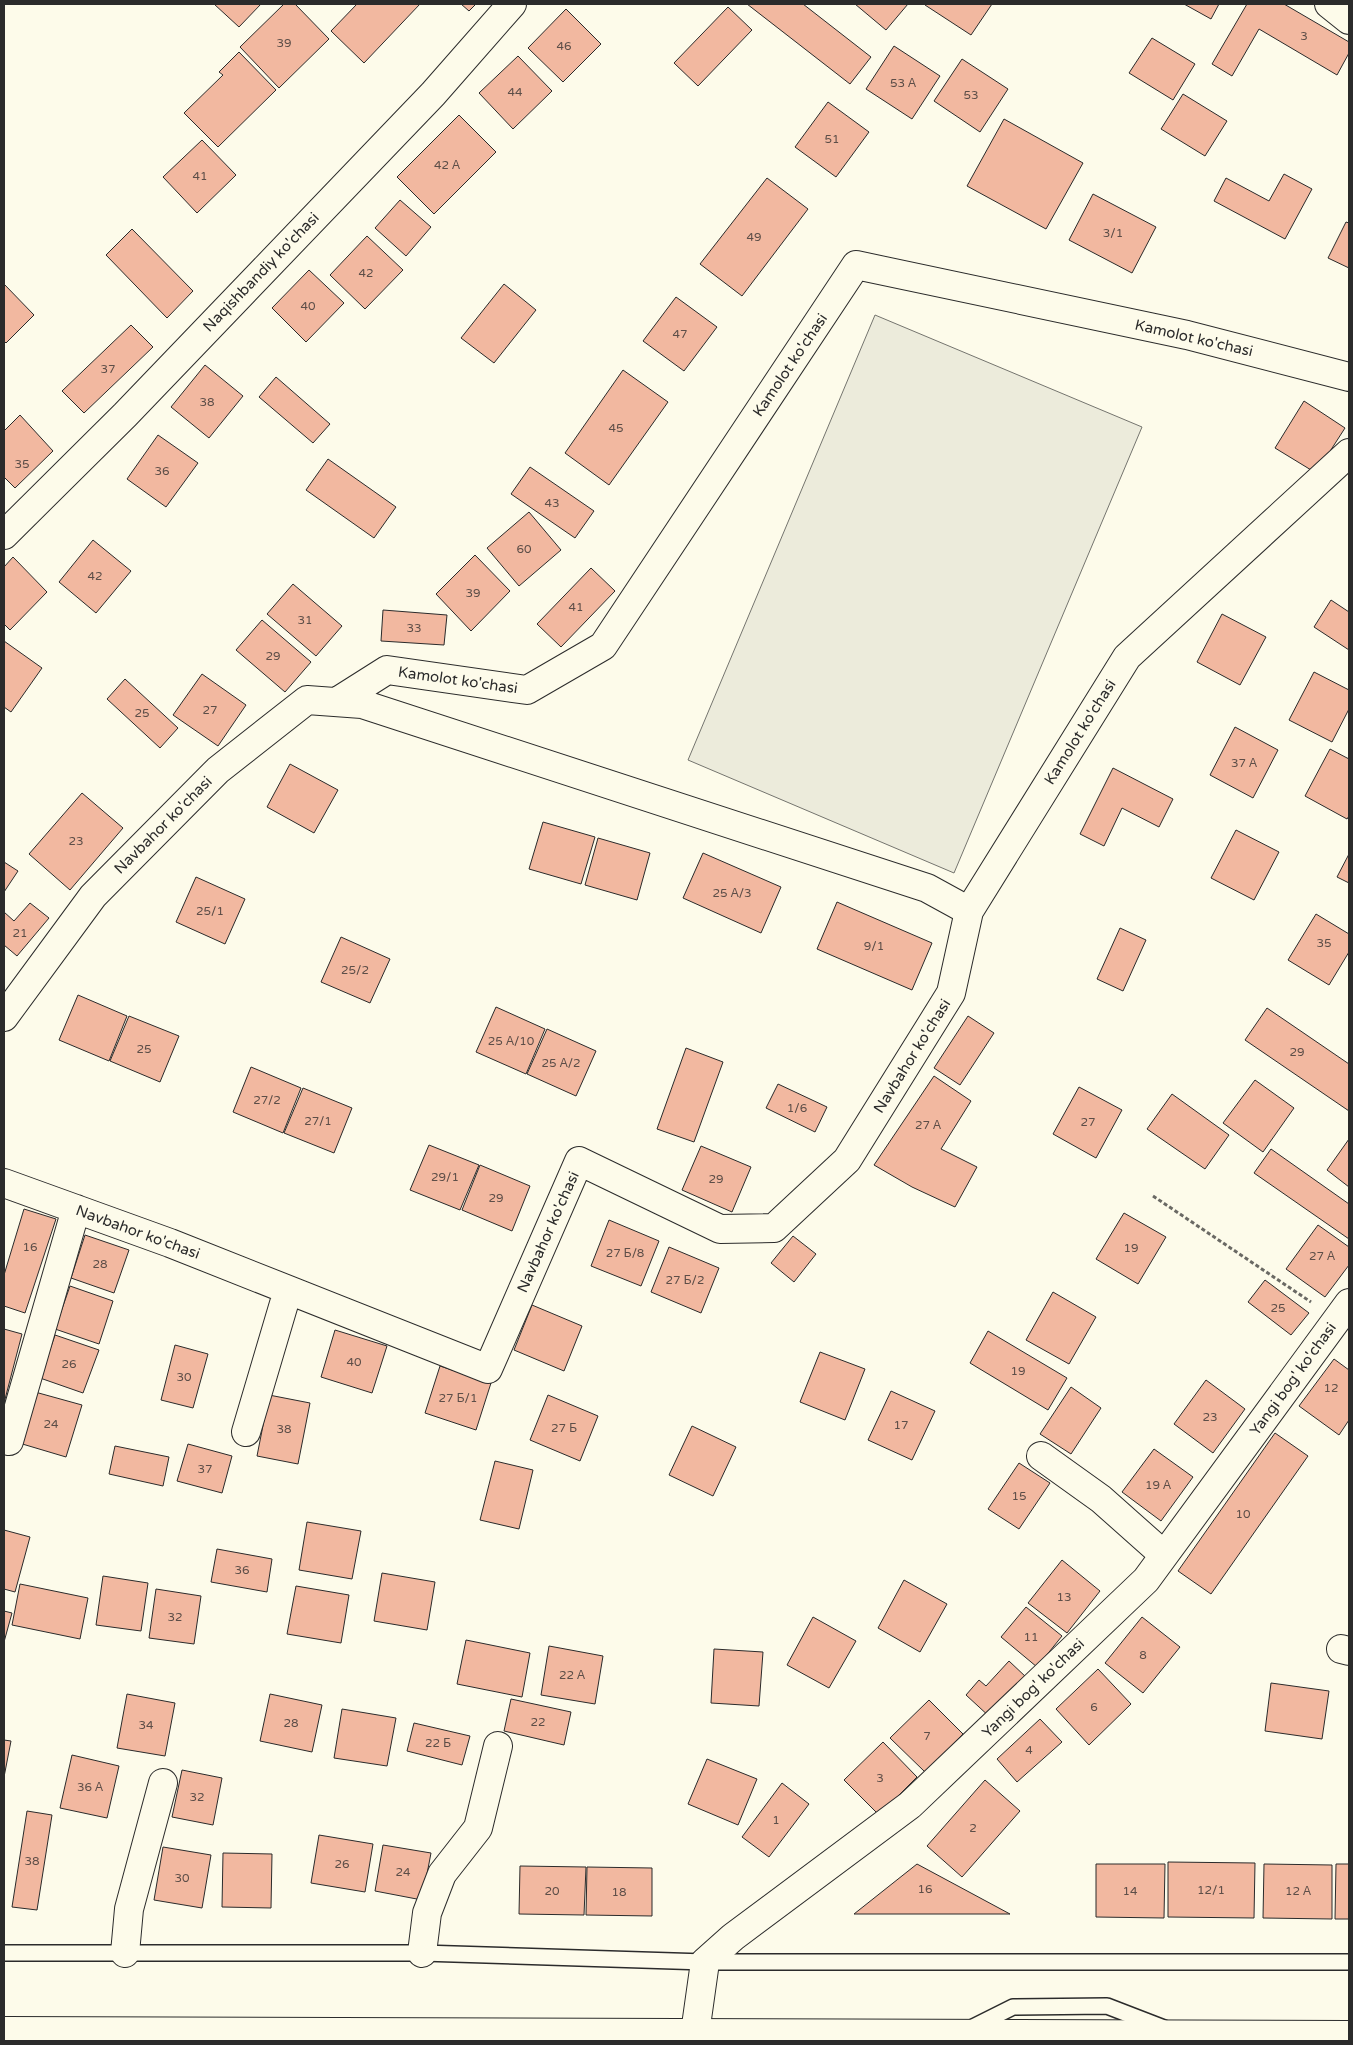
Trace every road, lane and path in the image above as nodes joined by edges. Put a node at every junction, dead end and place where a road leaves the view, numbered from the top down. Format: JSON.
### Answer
{"nodes":[{"id":1,"x":512,"y":4,"type":"edge"},
{"id":2,"x":1329,"y":4,"type":"edge"},
{"id":3,"x":1349,"y":20,"type":"edge"},
{"id":4,"x":1349,"y":377,"type":"edge"},
{"id":5,"x":1349,"y":454,"type":"edge"},
{"id":6,"x":4,"y":535,"type":"edge"},
{"id":7,"x":338,"y":701,"type":"junction"},
{"id":8,"x":970,"y":911,"type":"junction"},
{"id":9,"x":4,"y":1018,"type":"edge"},
{"id":10,"x":4,"y":1183,"type":"edge"},
{"id":11,"x":1154,"y":1196,"type":"dead end"},
{"id":12,"x":76,"y":1209,"type":"junction"},
{"id":13,"x":288,"y":1290,"type":"junction"},
{"id":14,"x":1343,"y":1311,"type":"edge"},
{"id":15,"x":246,"y":1432,"type":"dead end"},
{"id":16,"x":9,"y":1441,"type":"dead end"},
{"id":17,"x":1041,"y":1456,"type":"dead end"},
{"id":18,"x":1164,"y":1555,"type":"junction"},
{"id":19,"x":498,"y":1746,"type":"dead end"},
{"id":20,"x":163,"y":1783,"type":"dead end"},
{"id":21,"x":422,"y":1953,"type":"junction"},
{"id":22,"x":4,"y":1954,"type":"edge"},
{"id":23,"x":125,"y":1954,"type":"junction"},
{"id":24,"x":705,"y":1962,"type":"junction"},
{"id":25,"x":1349,"y":1962,"type":"edge"},
{"id":26,"x":4,"y":2031,"type":"edge"},
{"id":27,"x":695,"y":2033,"type":"junction"},
{"id":28,"x":1349,"y":2035,"type":"edge"}],
"edges":[{"from":1,"to":6,"type":"street","name":"Naqishbandiy ko'chasi"},
{"from":2,"to":3,"type":"street"},
{"from":4,"to":7,"type":"street","name":"Kamolot ko'chasi"},
{"from":5,"to":8,"type":"street","name":"Kamolot ko'chasi"},
{"from":7,"to":8,"type":"street"},
{"from":7,"to":9,"type":"street","name":"Navbahor ko'chasi"},
{"from":8,"to":13,"type":"street","name":"Navbahor ko'chasi"},
{"from":10,"to":12,"type":"street","name":"Navbahor ko'chasi"},
{"from":11,"to":14,"type":"path"},
{"from":12,"to":13,"type":"street","name":"Navbahor ko'chasi"},
{"from":12,"to":16,"type":"street"},
{"from":13,"to":15,"type":"street"},
{"from":14,"to":18,"type":"street","name":"Yangi bog' ko'chasi"},
{"from":17,"to":18,"type":"street"},
{"from":18,"to":24,"type":"street","name":"Yangi bog' ko'chasi"},
{"from":19,"to":21,"type":"street"},
{"from":20,"to":23,"type":"street"},
{"from":21,"to":23,"type":"lane"},
{"from":21,"to":24,"type":"lane"},
{"from":22,"to":23,"type":"lane"},
{"from":24,"to":25,"type":"lane"},
{"from":24,"to":27,"type":"street"},
{"from":26,"to":27,"type":"street"},
{"from":27,"to":28,"type":"street"}]}
